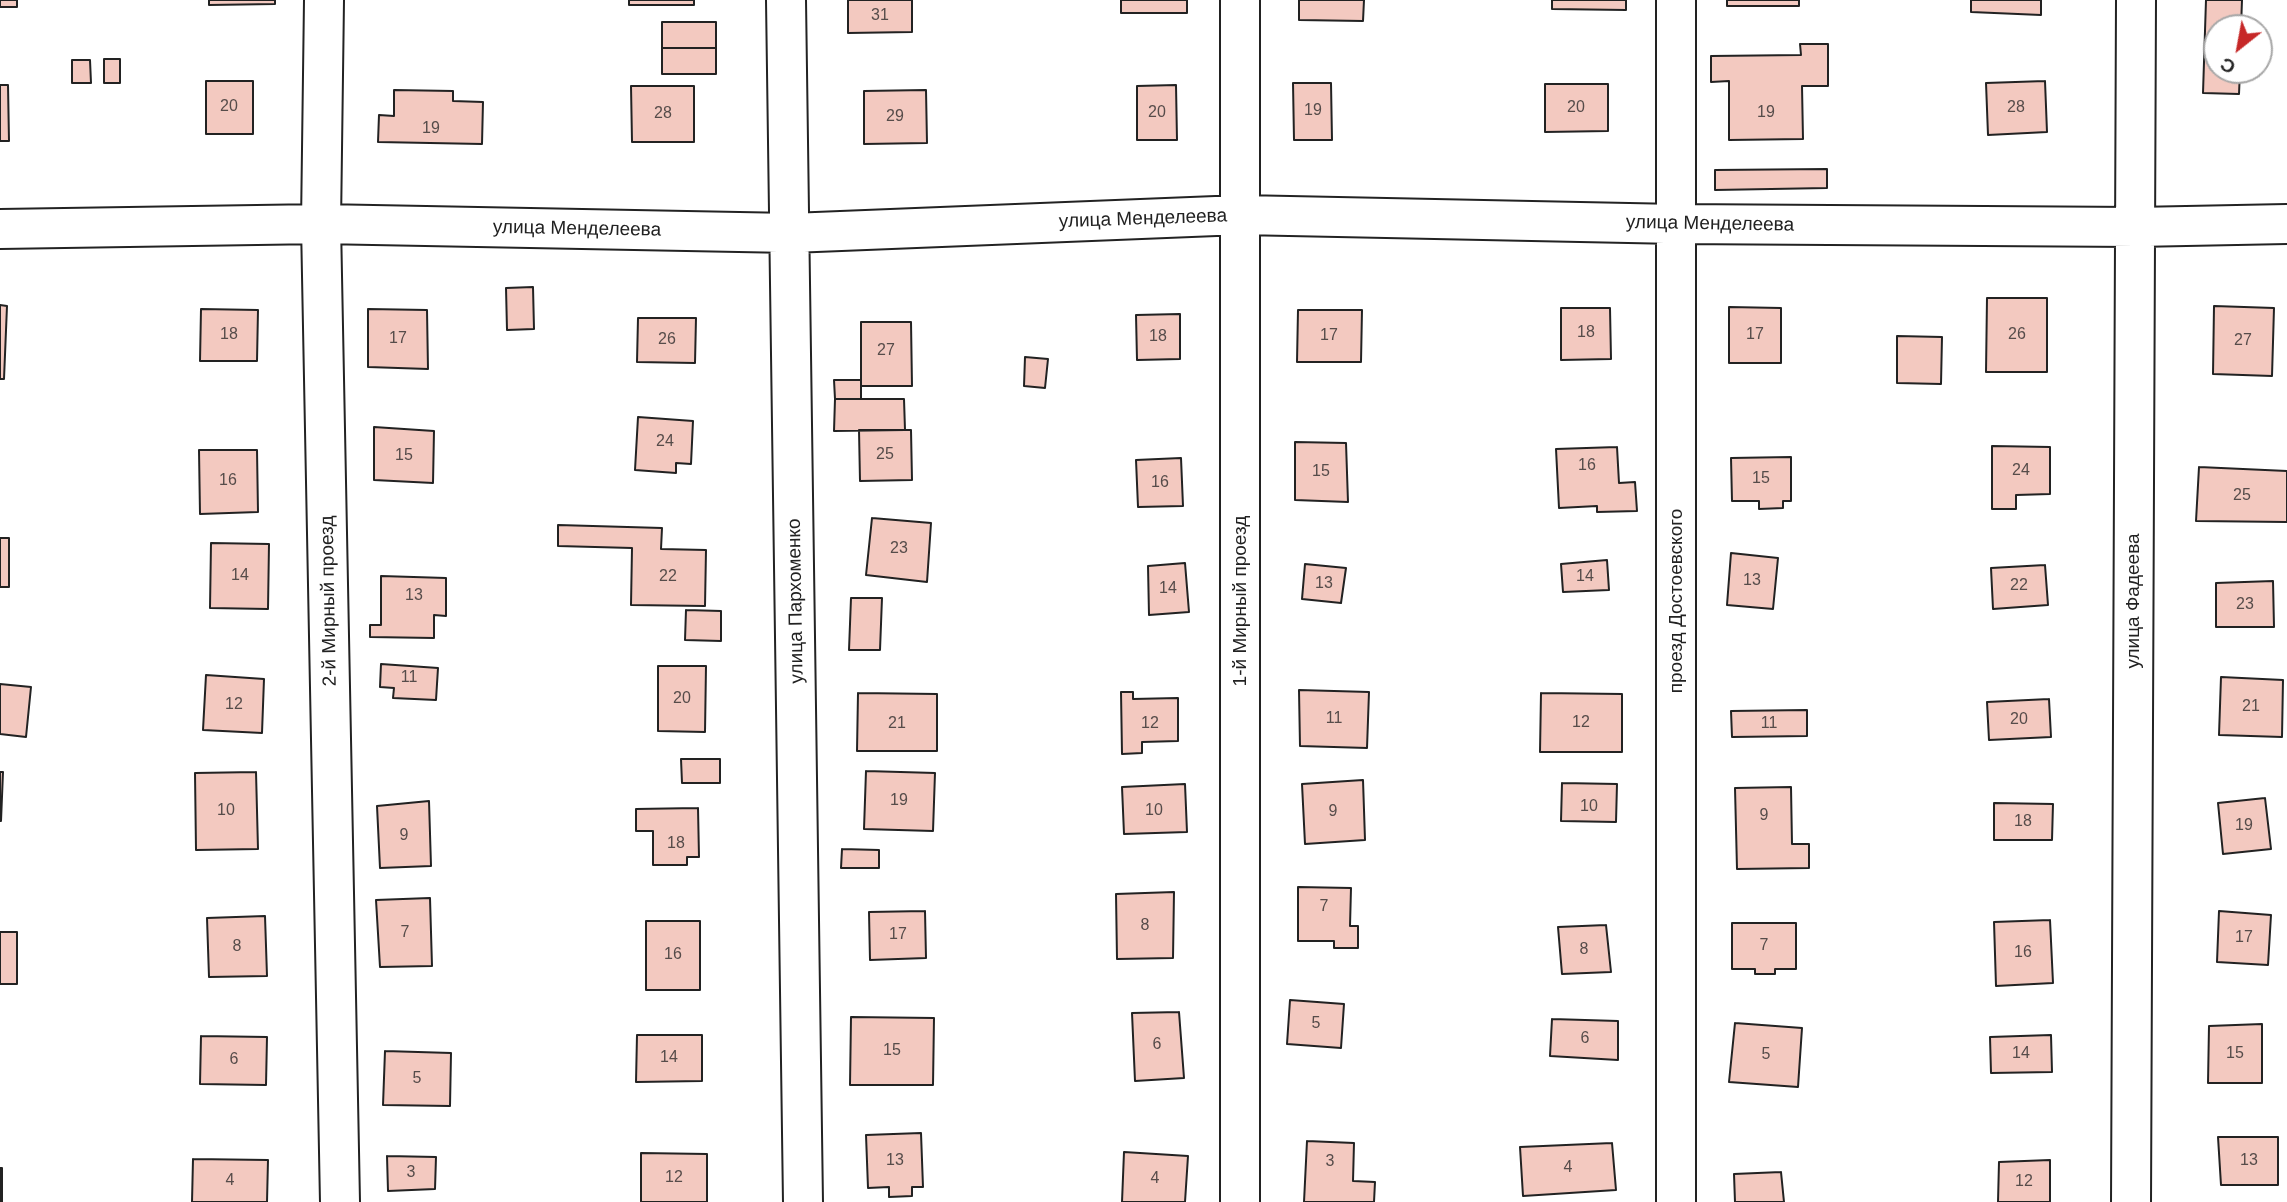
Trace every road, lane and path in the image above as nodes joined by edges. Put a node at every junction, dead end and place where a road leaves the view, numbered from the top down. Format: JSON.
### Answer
{"nodes":[{"id":1,"x":324,"y":0,"type":"edge"},
{"id":2,"x":786,"y":0,"type":"edge"},
{"id":3,"x":1240,"y":0,"type":"edge"},
{"id":4,"x":1676,"y":0,"type":"edge"},
{"id":5,"x":2136,"y":0,"type":"edge"},
{"id":6,"x":1241,"y":215,"type":"junction"},
{"id":7,"x":321,"y":224,"type":"junction"},
{"id":8,"x":1677,"y":224,"type":"junction"},
{"id":9,"x":2287,"y":224,"type":"edge"},
{"id":10,"x":2136,"y":227,"type":"junction"},
{"id":11,"x":0,"y":229,"type":"edge"},
{"id":12,"x":791,"y":233,"type":"junction"},
{"id":13,"x":340,"y":1202,"type":"edge"},
{"id":14,"x":803,"y":1202,"type":"edge"},
{"id":15,"x":1240,"y":1202,"type":"edge"},
{"id":16,"x":1676,"y":1202,"type":"edge"},
{"id":17,"x":2132,"y":1202,"type":"edge"}],
"edges":[{"from":1,"to":7,"type":"street","name":"2-й Мирный проезд"},
{"from":2,"to":12,"type":"street","name":"улица Пархоменко"},
{"from":3,"to":6,"type":"street","name":"1-й Мирный проезд"},
{"from":4,"to":8,"type":"street","name":"проезд Достоевского"},
{"from":5,"to":10,"type":"street","name":"улица Фадеева"},
{"from":6,"to":8,"type":"street","name":"улица Менделеева"},
{"from":6,"to":12,"type":"street","name":"улица Менделеева"},
{"from":6,"to":15,"type":"street","name":"1-й Мирный проезд"},
{"from":7,"to":11,"type":"street","name":"улица Менделеева"},
{"from":7,"to":12,"type":"street","name":"улица Менделеева"},
{"from":7,"to":13,"type":"street","name":"2-й Мирный проезд"},
{"from":8,"to":10,"type":"street","name":"улица Менделеева"},
{"from":8,"to":16,"type":"street","name":"проезд Достоевского"},
{"from":9,"to":10,"type":"street","name":"улица Менделеева"},
{"from":10,"to":17,"type":"street","name":"улица Фадеева"},
{"from":12,"to":14,"type":"street","name":"улица Пархоменко"}]}
